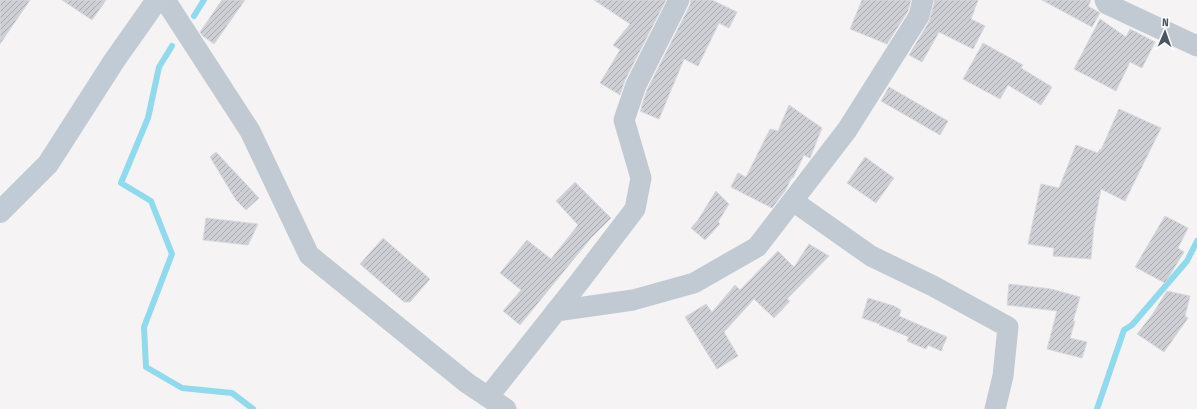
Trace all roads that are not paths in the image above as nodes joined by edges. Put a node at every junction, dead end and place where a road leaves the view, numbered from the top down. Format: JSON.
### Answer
{"nodes":[{"id":1,"x":157,"y":0,"type":"edge"},
{"id":2,"x":165,"y":0,"type":"edge"},
{"id":3,"x":679,"y":0,"type":"edge"},
{"id":4,"x":923,"y":0,"type":"edge"},
{"id":5,"x":1105,"y":0,"type":"edge"},
{"id":6,"x":1197,"y":46,"type":"edge"},
{"id":7,"x":793,"y":201,"type":"junction"},
{"id":8,"x":0,"y":212,"type":"edge"},
{"id":9,"x":556,"y":311,"type":"junction"},
{"id":10,"x":488,"y":396,"type":"junction"},
{"id":11,"x":506,"y":409,"type":"edge"},
{"id":12,"x":995,"y":409,"type":"edge"}],
"edges":[{"from":1,"to":8,"type":"main road"},
{"from":2,"to":10,"type":"street"},
{"from":3,"to":9,"type":"street"},
{"from":4,"to":7,"type":"street"},
{"from":5,"to":6,"type":"street"},
{"from":7,"to":9,"type":"street"},
{"from":7,"to":12,"type":"street"},
{"from":9,"to":10,"type":"street"},
{"from":10,"to":11,"type":"street"}]}
